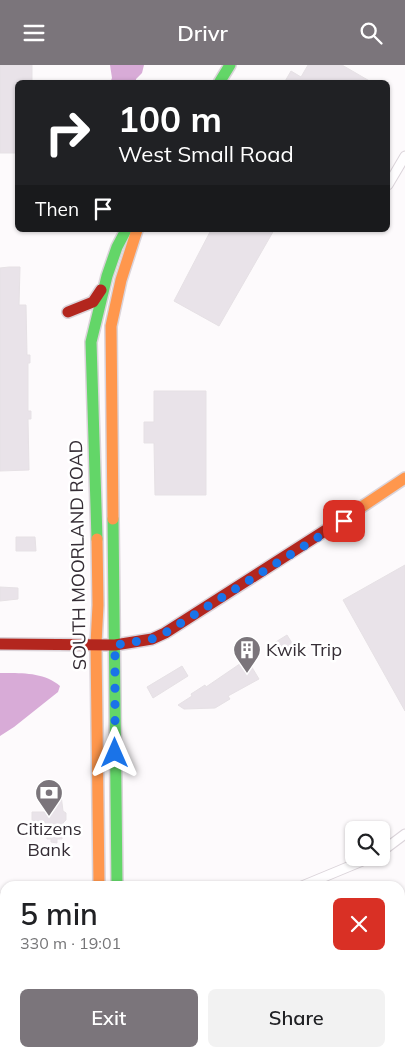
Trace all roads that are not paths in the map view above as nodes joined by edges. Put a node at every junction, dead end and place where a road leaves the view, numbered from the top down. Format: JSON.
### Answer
{"nodes":[{"id":1,"x":230,"y":65,"type":"edge"},
{"id":2,"x":221,"y":80,"type":"edge"},
{"id":3,"x":405,"y":156,"type":"edge"},
{"id":4,"x":390,"y":182,"type":"edge"},
{"id":5,"x":125,"y":232,"type":"edge"},
{"id":6,"x":136,"y":232,"type":"edge"},
{"id":7,"x":105,"y":284,"type":"junction"},
{"id":8,"x":68,"y":313,"type":"dead end"},
{"id":9,"x":405,"y":478,"type":"edge"},
{"id":10,"x":0,"y":644,"type":"edge"},
{"id":11,"x":96,"y":645,"type":"junction"},
{"id":12,"x":115,"y":645,"type":"junction"},
{"id":13,"x":405,"y":834,"type":"edge"},
{"id":14,"x":390,"y":845,"type":"edge"},
{"id":15,"x":350,"y":866,"type":"edge"},
{"id":16,"x":99,"y":881,"type":"edge"},
{"id":17,"x":117,"y":881,"type":"edge"},
{"id":18,"x":314,"y":881,"type":"edge"}],
"edges":[{"from":1,"to":2,"type":"main road"},
{"from":3,"to":4,"type":"street"},
{"from":5,"to":7,"type":"main road","name":"SOUTH MOORLAND ROAD"},
{"from":6,"to":12,"type":"main road","name":"SOUTH MOORLAND ROAD"},
{"from":7,"to":8,"type":"main road"},
{"from":7,"to":11,"type":"main road","name":"SOUTH MOORLAND ROAD"},
{"from":9,"to":12,"type":"main road"},
{"from":10,"to":11,"type":"main road"},
{"from":11,"to":12,"type":"main road"},
{"from":11,"to":16,"type":"main road","name":"SOUTH MOORLAND ROAD"},
{"from":12,"to":17,"type":"main road","name":"SOUTH MOORLAND ROAD"},
{"from":13,"to":14,"type":"street"},
{"from":15,"to":18,"type":"street"}]}
